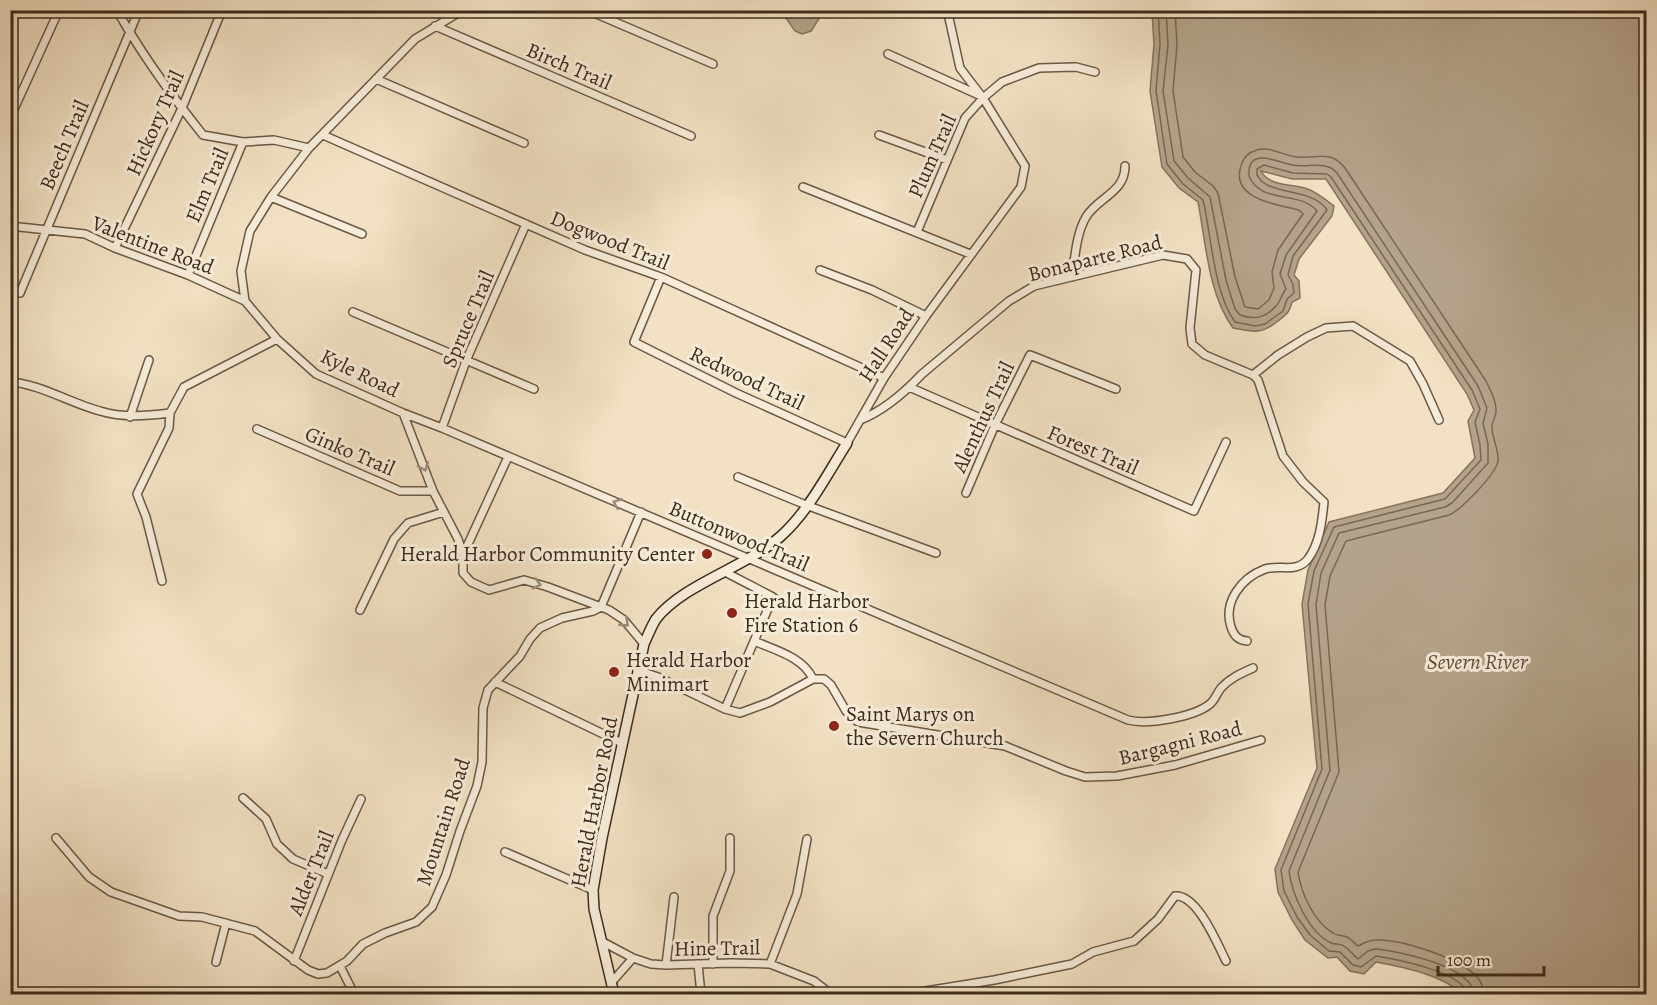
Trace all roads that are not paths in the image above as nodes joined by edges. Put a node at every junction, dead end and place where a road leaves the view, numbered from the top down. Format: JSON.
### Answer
{"nodes":[{"id":1,"x":59,"y":10,"type":"edge"},
{"id":2,"x":117,"y":10,"type":"edge"},
{"id":3,"x":139,"y":10,"type":"edge"},
{"id":4,"x":222,"y":10,"type":"edge"},
{"id":5,"x":463,"y":10,"type":"edge"},
{"id":6,"x":587,"y":10,"type":"edge"},
{"id":7,"x":952,"y":10,"type":"edge"},
{"id":8,"x":435,"y":26,"type":"junction"},
{"id":9,"x":129,"y":32,"type":"junction"},
{"id":10,"x":888,"y":54,"type":"dead end"},
{"id":11,"x":713,"y":64,"type":"dead end"},
{"id":12,"x":1095,"y":72,"type":"dead end"},
{"id":13,"x":376,"y":79,"type":"junction"},
{"id":14,"x":983,"y":98,"type":"junction"},
{"id":15,"x":182,"y":108,"type":"junction"},
{"id":16,"x":10,"y":118,"type":"edge"},
{"id":17,"x":323,"y":135,"type":"junction"},
{"id":18,"x":879,"y":135,"type":"dead end"},
{"id":19,"x":691,"y":136,"type":"dead end"},
{"id":20,"x":243,"y":142,"type":"junction"},
{"id":21,"x":524,"y":143,"type":"dead end"},
{"id":22,"x":309,"y":148,"type":"junction"},
{"id":23,"x":947,"y":160,"type":"junction"},
{"id":24,"x":1125,"y":166,"type":"dead end"},
{"id":25,"x":803,"y":187,"type":"dead end"},
{"id":26,"x":271,"y":197,"type":"junction"},
{"id":27,"x":526,"y":224,"type":"junction"},
{"id":28,"x":10,"y":226,"type":"edge"},
{"id":29,"x":46,"y":231,"type":"junction"},
{"id":30,"x":917,"y":232,"type":"junction"},
{"id":31,"x":362,"y":234,"type":"dead end"},
{"id":32,"x":115,"y":248,"type":"junction"},
{"id":33,"x":970,"y":254,"type":"junction"},
{"id":34,"x":820,"y":270,"type":"dead end"},
{"id":35,"x":188,"y":274,"type":"junction"},
{"id":36,"x":661,"y":277,"type":"junction"},
{"id":37,"x":1072,"y":277,"type":"junction"},
{"id":38,"x":20,"y":293,"type":"dead end"},
{"id":39,"x":245,"y":301,"type":"junction"},
{"id":40,"x":353,"y":312,"type":"dead end"},
{"id":41,"x":926,"y":316,"type":"junction"},
{"id":42,"x":277,"y":339,"type":"junction"},
{"id":43,"x":149,"y":360,"type":"dead end"},
{"id":44,"x":466,"y":361,"type":"junction"},
{"id":45,"x":1253,"y":375,"type":"junction"},
{"id":46,"x":884,"y":378,"type":"junction"},
{"id":47,"x":10,"y":382,"type":"edge"},
{"id":48,"x":909,"y":387,"type":"junction"},
{"id":49,"x":534,"y":388,"type":"dead end"},
{"id":50,"x":1116,"y":389,"type":"dead end"},
{"id":51,"x":403,"y":413,"type":"junction"},
{"id":52,"x":170,"y":414,"type":"junction"},
{"id":53,"x":130,"y":417,"type":"junction"},
{"id":54,"x":860,"y":420,"type":"junction"},
{"id":55,"x":1439,"y":420,"type":"dead end"},
{"id":56,"x":995,"y":425,"type":"junction"},
{"id":57,"x":442,"y":428,"type":"junction"},
{"id":58,"x":257,"y":429,"type":"dead end"},
{"id":59,"x":1226,"y":442,"type":"dead end"},
{"id":60,"x":847,"y":443,"type":"junction"},
{"id":61,"x":508,"y":457,"type":"junction"},
{"id":62,"x":738,"y":477,"type":"dead end"},
{"id":63,"x":433,"y":490,"type":"junction"},
{"id":64,"x":966,"y":493,"type":"dead end"},
{"id":65,"x":807,"y":505,"type":"junction"},
{"id":66,"x":444,"y":512,"type":"junction"},
{"id":67,"x":641,"y":512,"type":"junction"},
{"id":68,"x":936,"y":553,"type":"dead end"},
{"id":69,"x":463,"y":555,"type":"junction"},
{"id":70,"x":748,"y":559,"type":"junction"},
{"id":71,"x":725,"y":572,"type":"junction"},
{"id":72,"x":162,"y":581,"type":"dead end"},
{"id":73,"x":601,"y":607,"type":"junction"},
{"id":74,"x":360,"y":610,"type":"dead end"},
{"id":75,"x":754,"y":641,"type":"junction"},
{"id":76,"x":1247,"y":641,"type":"dead end"},
{"id":77,"x":643,"y":648,"type":"junction"},
{"id":78,"x":1253,"y":668,"type":"dead end"},
{"id":79,"x":638,"y":670,"type":"junction"},
{"id":80,"x":813,"y":679,"type":"junction"},
{"id":81,"x":495,"y":682,"type":"junction"},
{"id":82,"x":725,"y":709,"type":"junction"},
{"id":83,"x":1261,"y":740,"type":"dead end"},
{"id":84,"x":622,"y":743,"type":"junction"},
{"id":85,"x":243,"y":798,"type":"dead end"},
{"id":86,"x":361,"y":798,"type":"dead end"},
{"id":87,"x":56,"y":838,"type":"dead end"},
{"id":88,"x":730,"y":838,"type":"dead end"},
{"id":89,"x":807,"y":839,"type":"dead end"},
{"id":90,"x":505,"y":852,"type":"dead end"},
{"id":91,"x":328,"y":874,"type":"junction"},
{"id":92,"x":593,"y":890,"type":"junction"},
{"id":93,"x":674,"y":897,"type":"dead end"},
{"id":94,"x":226,"y":923,"type":"junction"},
{"id":95,"x":601,"y":941,"type":"junction"},
{"id":96,"x":633,"y":958,"type":"junction"},
{"id":97,"x":294,"y":961,"type":"junction"},
{"id":98,"x":1226,"y":961,"type":"dead end"},
{"id":99,"x":216,"y":962,"type":"dead end"},
{"id":100,"x":712,"y":963,"type":"junction"},
{"id":101,"x":698,"y":964,"type":"junction"},
{"id":102,"x":770,"y":964,"type":"junction"},
{"id":103,"x":666,"y":965,"type":"junction"},
{"id":104,"x":340,"y":966,"type":"junction"},
{"id":105,"x":611,"y":983,"type":"junction"},
{"id":106,"x":947,"y":988,"type":"junction"},
{"id":107,"x":354,"y":994,"type":"edge"},
{"id":108,"x":614,"y":994,"type":"edge"},
{"id":109,"x":702,"y":994,"type":"edge"},
{"id":110,"x":831,"y":994,"type":"edge"},
{"id":111,"x":907,"y":994,"type":"edge"},
{"id":112,"x":960,"y":994,"type":"edge"}],
"edges":[{"from":1,"to":16,"type":"street"},
{"from":2,"to":9,"type":"street"},
{"from":3,"to":9,"type":"street","name":"Beech Trail"},
{"from":4,"to":15,"type":"street","name":"Hickory Trail"},
{"from":5,"to":8,"type":"street"},
{"from":6,"to":11,"type":"street"},
{"from":7,"to":14,"type":"street","name":"Hall Road"},
{"from":8,"to":13,"type":"street"},
{"from":8,"to":19,"type":"street","name":"Birch Trail"},
{"from":9,"to":15,"type":"street"},
{"from":9,"to":29,"type":"street","name":"Beech Trail"},
{"from":10,"to":14,"type":"street"},
{"from":12,"to":14,"type":"street","name":"Plum Trail"},
{"from":13,"to":17,"type":"street"},
{"from":13,"to":21,"type":"street"},
{"from":14,"to":23,"type":"street","name":"Plum Trail"},
{"from":14,"to":33,"type":"street","name":"Hall Road"},
{"from":15,"to":20,"type":"street"},
{"from":15,"to":32,"type":"street","name":"Hickory Trail"},
{"from":17,"to":22,"type":"street"},
{"from":17,"to":27,"type":"street","name":"Dogwood Trail"},
{"from":18,"to":23,"type":"street"},
{"from":20,"to":22,"type":"street"},
{"from":20,"to":35,"type":"street","name":"Elm Trail"},
{"from":22,"to":26,"type":"street"},
{"from":23,"to":30,"type":"street","name":"Plum Trail"},
{"from":24,"to":37,"type":"street"},
{"from":25,"to":30,"type":"street"},
{"from":26,"to":31,"type":"street"},
{"from":26,"to":39,"type":"street"},
{"from":27,"to":36,"type":"street","name":"Dogwood Trail"},
{"from":27,"to":44,"type":"street","name":"Spruce Trail"},
{"from":28,"to":29,"type":"street","name":"Valentine Road"},
{"from":29,"to":32,"type":"street","name":"Valentine Road"},
{"from":29,"to":38,"type":"street","name":"Beech Trail"},
{"from":30,"to":33,"type":"street"},
{"from":32,"to":35,"type":"street","name":"Valentine Road"},
{"from":33,"to":41,"type":"street","name":"Hall Road"},
{"from":34,"to":41,"type":"street"},
{"from":35,"to":39,"type":"street","name":"Valentine Road"},
{"from":36,"to":46,"type":"street","name":"Dogwood Trail"},
{"from":36,"to":60,"type":"street","name":"Redwood Trail"},
{"from":37,"to":45,"type":"street","name":"Bonaparte Road"},
{"from":37,"to":48,"type":"street","name":"Bonaparte Road"},
{"from":39,"to":42,"type":"street","name":"Kyle Road"},
{"from":40,"to":44,"type":"street"},
{"from":41,"to":46,"type":"street","name":"Hall Road"},
{"from":42,"to":51,"type":"street","name":"Kyle Road"},
{"from":42,"to":52,"type":"street"},
{"from":43,"to":53,"type":"street"},
{"from":44,"to":49,"type":"street"},
{"from":44,"to":57,"type":"street","name":"Spruce Trail"},
{"from":45,"to":55,"type":"street"},
{"from":45,"to":76,"type":"street"},
{"from":46,"to":54,"type":"street","name":"Hall Road"},
{"from":47,"to":53,"type":"street"},
{"from":48,"to":54,"type":"street","name":"Bonaparte Road"},
{"from":48,"to":56,"type":"street","name":"Forest Trail"},
{"from":50,"to":56,"type":"street","name":"Alenthus Trail"},
{"from":51,"to":57,"type":"street","name":"Buttonwood Trail"},
{"from":51,"to":63,"type":"street","name":"Kyle Road","one_way":true},
{"from":52,"to":53,"type":"street"},
{"from":52,"to":72,"type":"street"},
{"from":54,"to":60,"type":"street","name":"Hall Road"},
{"from":56,"to":59,"type":"street","name":"Forest Trail"},
{"from":56,"to":64,"type":"street","name":"Alenthus Trail"},
{"from":57,"to":61,"type":"street","name":"Buttonwood Trail"},
{"from":58,"to":63,"type":"street","name":"Ginko Trail"},
{"from":60,"to":65,"type":"street","name":"Hall Road"},
{"from":67,"to":61,"type":"street","name":"Buttonwood Trail","one_way":true},
{"from":61,"to":69,"type":"street"},
{"from":62,"to":65,"type":"street"},
{"from":63,"to":66,"type":"street","name":"Kyle Road"},
{"from":65,"to":68,"type":"street"},
{"from":65,"to":70,"type":"street","name":"Hall Road"},
{"from":66,"to":69,"type":"street","name":"Kyle Road"},
{"from":66,"to":74,"type":"street"},
{"from":67,"to":70,"type":"street","name":"Buttonwood Trail"},
{"from":67,"to":73,"type":"street"},
{"from":69,"to":73,"type":"street","name":"Kyle Road","one_way":true},
{"from":70,"to":71,"type":"street","name":"Hall Road"},
{"from":70,"to":78,"type":"street","name":"Buttonwood Trail"},
{"from":71,"to":75,"type":"street"},
{"from":71,"to":77,"type":"street","name":"Hall Road"},
{"from":73,"to":77,"type":"street","one_way":true},
{"from":73,"to":81,"type":"street","name":"Mountain Road"},
{"from":75,"to":80,"type":"street","name":"Bargagni Road"},
{"from":75,"to":82,"type":"street"},
{"from":77,"to":79,"type":"street","name":"Herald Harbor Road"},
{"from":79,"to":82,"type":"street"},
{"from":79,"to":84,"type":"street","name":"Herald Harbor Road"},
{"from":80,"to":82,"type":"street"},
{"from":80,"to":83,"type":"street","name":"Bargagni Road"},
{"from":81,"to":84,"type":"street"},
{"from":81,"to":104,"type":"street","name":"Mountain Road"},
{"from":84,"to":92,"type":"street","name":"Herald Harbor Road"},
{"from":85,"to":91,"type":"street"},
{"from":86,"to":91,"type":"street","name":"Alder Trail"},
{"from":87,"to":94,"type":"street"},
{"from":88,"to":100,"type":"street"},
{"from":89,"to":102,"type":"street"},
{"from":90,"to":92,"type":"street"},
{"from":91,"to":97,"type":"street","name":"Alder Trail"},
{"from":92,"to":95,"type":"street","name":"Herald Harbor Road"},
{"from":93,"to":103,"type":"street"},
{"from":94,"to":97,"type":"street"},
{"from":94,"to":99,"type":"street"},
{"from":95,"to":96,"type":"street","name":"Hine Trail"},
{"from":95,"to":105,"type":"street","name":"Herald Harbor Road"},
{"from":96,"to":103,"type":"street","name":"Hine Trail"},
{"from":96,"to":105,"type":"street"},
{"from":97,"to":104,"type":"street"},
{"from":98,"to":106,"type":"street"},
{"from":100,"to":101,"type":"street","name":"Hine Trail"},
{"from":100,"to":102,"type":"street","name":"Hine Trail"},
{"from":101,"to":103,"type":"street","name":"Hine Trail"},
{"from":101,"to":109,"type":"street"},
{"from":102,"to":110,"type":"street","name":"Hine Trail"},
{"from":104,"to":107,"type":"street"},
{"from":105,"to":108,"type":"street","name":"Herald Harbor Road"},
{"from":106,"to":111,"type":"street"},
{"from":106,"to":112,"type":"street"}]}
